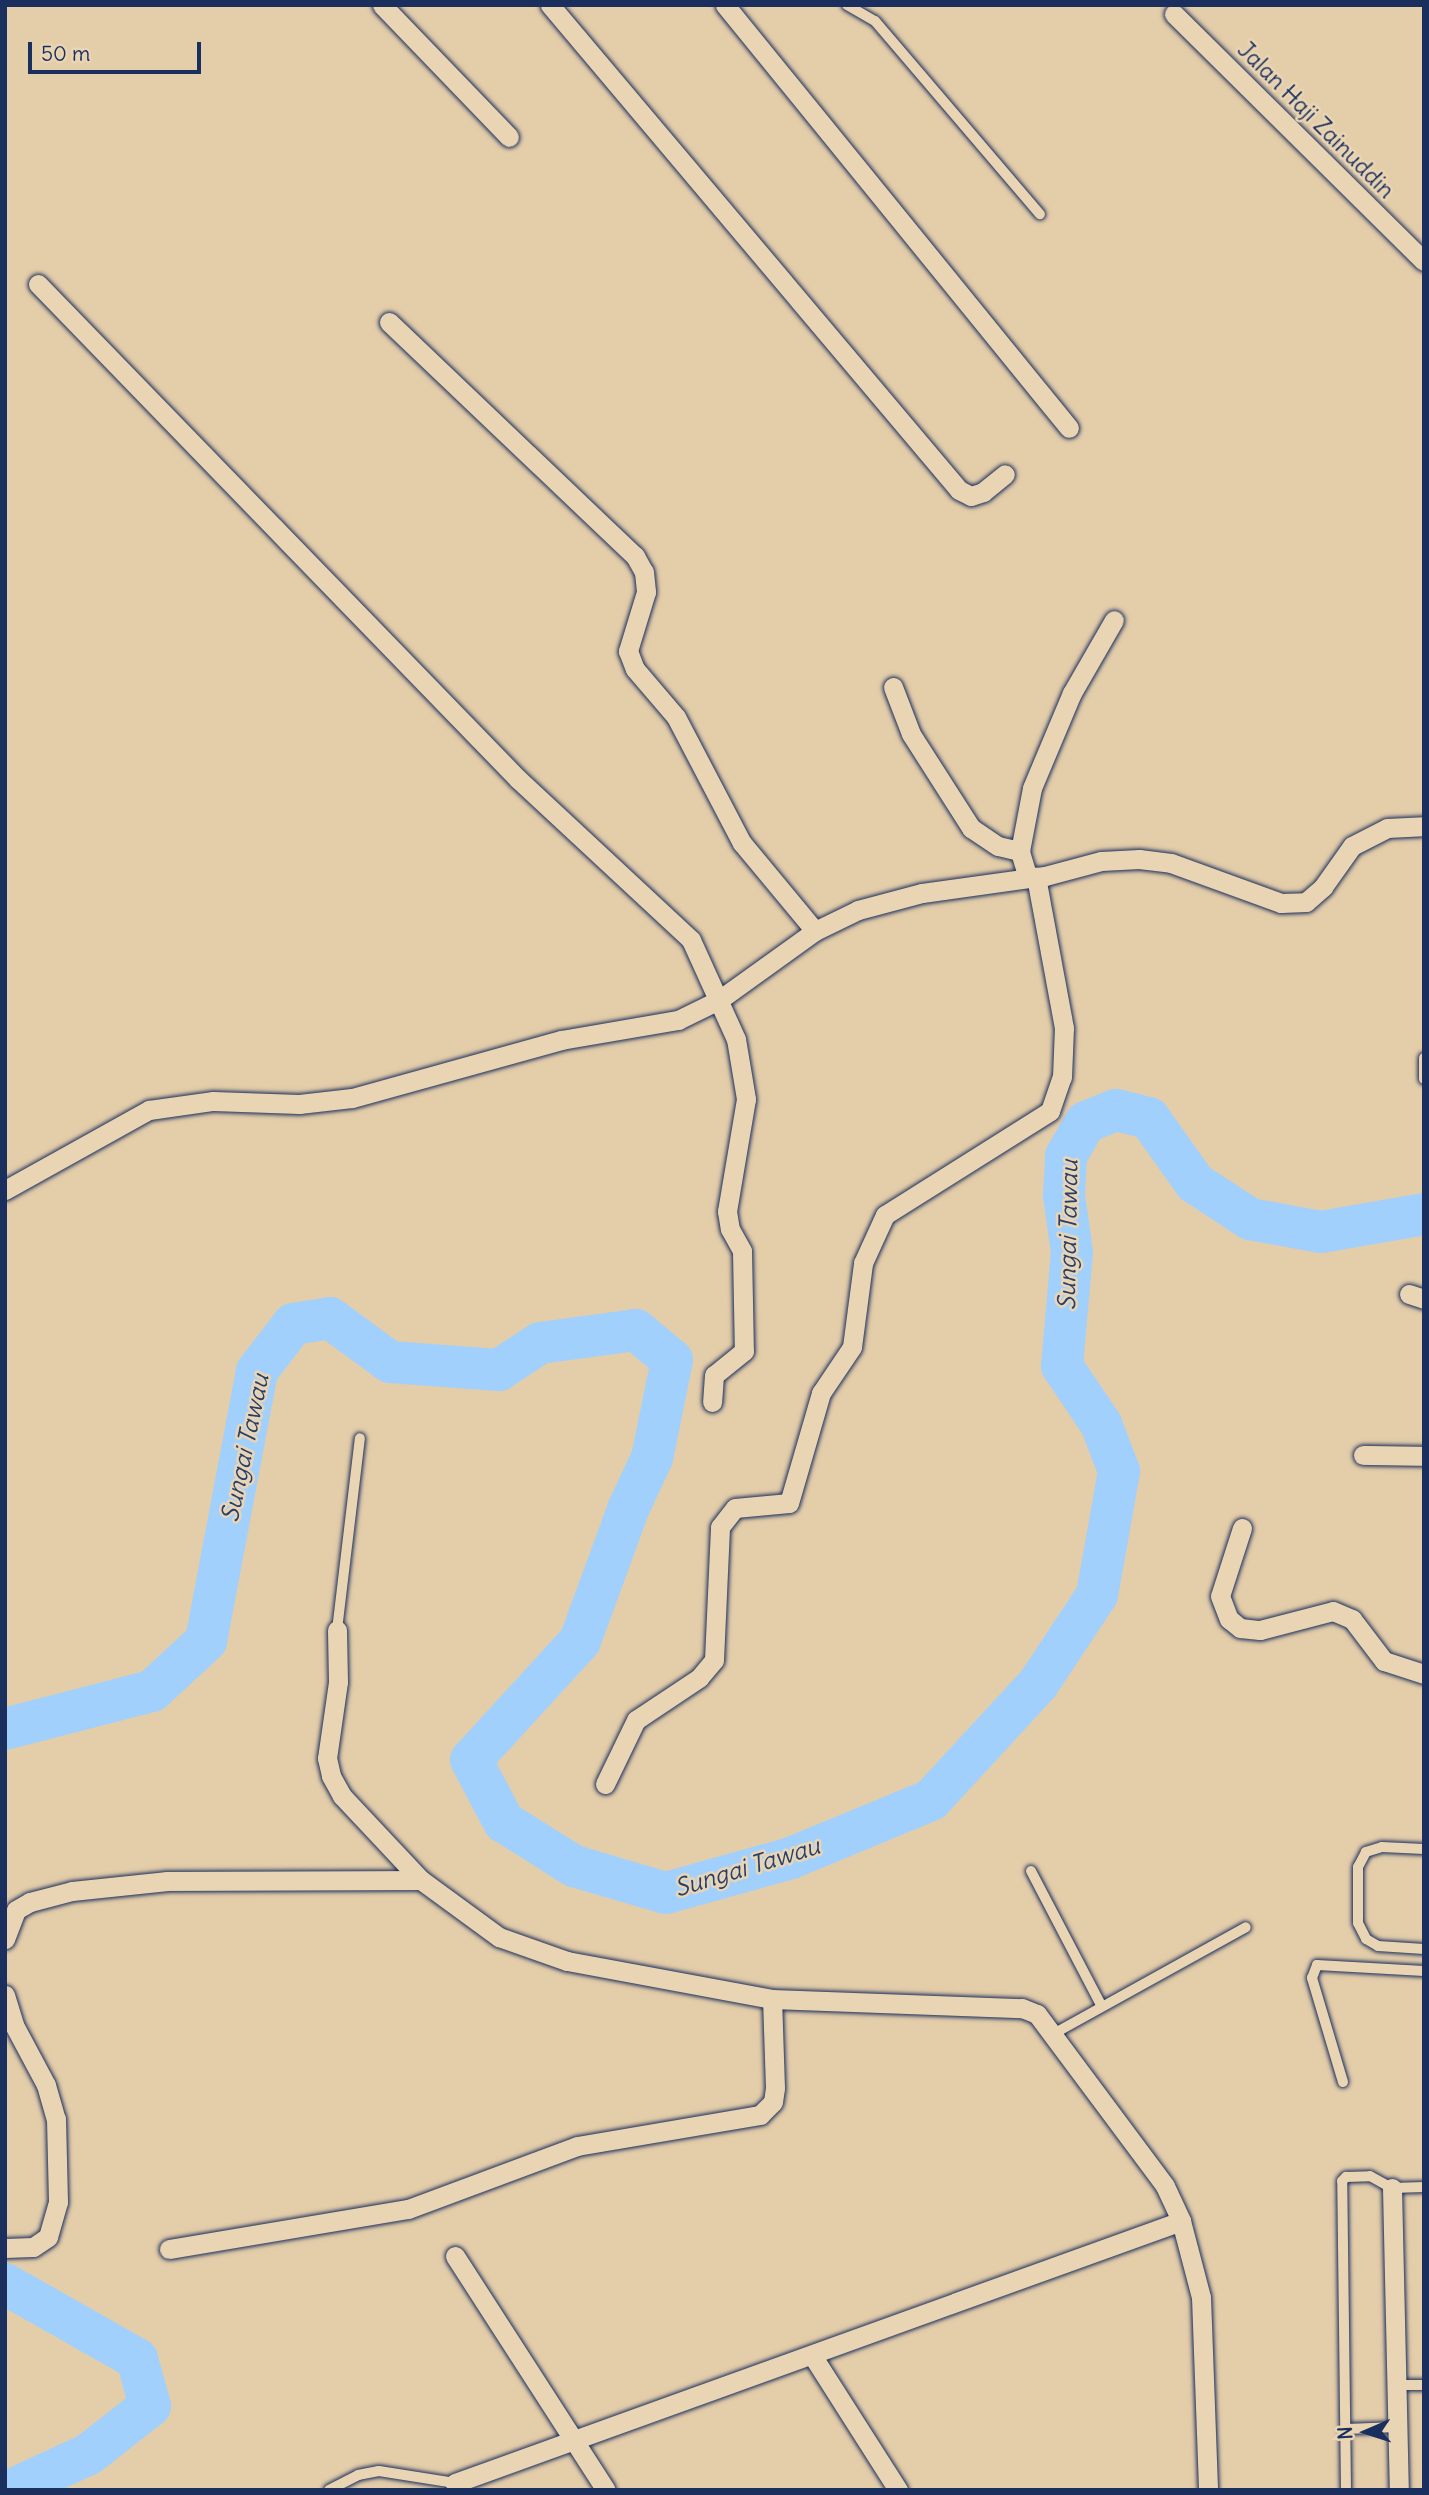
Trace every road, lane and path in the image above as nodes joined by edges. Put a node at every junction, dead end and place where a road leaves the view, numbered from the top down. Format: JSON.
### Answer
{"nodes":[{"id":1,"x":382,"y":5,"type":"edge"},
{"id":2,"x":551,"y":5,"type":"edge"},
{"id":3,"x":725,"y":5,"type":"edge"},
{"id":4,"x":847,"y":5,"type":"edge"},
{"id":5,"x":1174,"y":14,"type":"dead end"},
{"id":6,"x":509,"y":137,"type":"dead end"},
{"id":7,"x":1040,"y":214,"type":"dead end"},
{"id":8,"x":1424,"y":261,"type":"edge"},
{"id":9,"x":38,"y":284,"type":"dead end"},
{"id":10,"x":389,"y":323,"type":"dead end"},
{"id":11,"x":1069,"y":428,"type":"dead end"},
{"id":12,"x":1005,"y":474,"type":"dead end"},
{"id":13,"x":1114,"y":620,"type":"dead end"},
{"id":14,"x":893,"y":687,"type":"dead end"},
{"id":15,"x":1424,"y":826,"type":"edge"},
{"id":16,"x":1020,"y":851,"type":"junction"},
{"id":17,"x":1032,"y":877,"type":"junction"},
{"id":18,"x":814,"y":931,"type":"junction"},
{"id":19,"x":719,"y":1000,"type":"junction"},
{"id":20,"x":1424,"y":1058,"type":"edge"},
{"id":21,"x":1424,"y":1079,"type":"edge"},
{"id":22,"x":5,"y":1190,"type":"edge"},
{"id":23,"x":712,"y":1402,"type":"dead end"},
{"id":24,"x":360,"y":1438,"type":"dead end"},
{"id":25,"x":1363,"y":1455,"type":"dead end"},
{"id":26,"x":1424,"y":1456,"type":"edge"},
{"id":27,"x":1242,"y":1528,"type":"dead end"},
{"id":28,"x":337,"y":1630,"type":"joint"},
{"id":29,"x":1424,"y":1674,"type":"edge"},
{"id":30,"x":605,"y":1784,"type":"dead end"},
{"id":31,"x":1424,"y":1849,"type":"edge"},
{"id":32,"x":1031,"y":1871,"type":"dead end"},
{"id":33,"x":421,"y":1880,"type":"junction"},
{"id":34,"x":1246,"y":1927,"type":"dead end"},
{"id":35,"x":5,"y":1939,"type":"edge"},
{"id":36,"x":1424,"y":1949,"type":"edge"},
{"id":37,"x":1424,"y":1971,"type":"edge"},
{"id":38,"x":5,"y":1994,"type":"edge"},
{"id":39,"x":772,"y":1999,"type":"junction"},
{"id":40,"x":1101,"y":2005,"type":"junction"},
{"id":41,"x":1055,"y":2033,"type":"junction"},
{"id":42,"x":1343,"y":2082,"type":"dead end"},
{"id":43,"x":1424,"y":2187,"type":"edge"},
{"id":44,"x":1392,"y":2188,"type":"junction"},
{"id":45,"x":1181,"y":2221,"type":"junction"},
{"id":46,"x":5,"y":2248,"type":"edge"},
{"id":47,"x":169,"y":2249,"type":"dead end"},
{"id":48,"x":455,"y":2256,"type":"dead end"},
{"id":49,"x":812,"y":2355,"type":"junction"},
{"id":50,"x":1397,"y":2385,"type":"junction"},
{"id":51,"x":1424,"y":2385,"type":"edge"},
{"id":52,"x":1398,"y":2427,"type":"junction"},
{"id":53,"x":1346,"y":2429,"type":"junction"},
{"id":54,"x":575,"y":2441,"type":"junction"},
{"id":55,"x":456,"y":2486,"type":"edge"},
{"id":56,"x":329,"y":2490,"type":"edge"},
{"id":57,"x":606,"y":2490,"type":"edge"},
{"id":58,"x":898,"y":2490,"type":"edge"},
{"id":59,"x":1208,"y":2490,"type":"edge"},
{"id":60,"x":1346,"y":2490,"type":"edge"},
{"id":61,"x":1399,"y":2490,"type":"edge"}],
"edges":[{"from":1,"to":6,"type":"street"},
{"from":2,"to":12,"type":"street"},
{"from":3,"to":11,"type":"street"},
{"from":4,"to":7,"type":"lane"},
{"from":5,"to":8,"type":"street","name":"Jalan Haji Zainuddin"},
{"from":9,"to":19,"type":"street"},
{"from":10,"to":18,"type":"street"},
{"from":13,"to":16,"type":"street"},
{"from":14,"to":16,"type":"street"},
{"from":15,"to":17,"type":"street"},
{"from":16,"to":17,"type":"street"},
{"from":17,"to":18,"type":"street"},
{"from":17,"to":30,"type":"street"},
{"from":18,"to":19,"type":"street"},
{"from":19,"to":22,"type":"street"},
{"from":19,"to":23,"type":"street"},
{"from":20,"to":21,"type":"lane"},
{"from":24,"to":28,"type":"lane"},
{"from":25,"to":26,"type":"street"},
{"from":27,"to":29,"type":"street"},
{"from":28,"to":33,"type":"street"},
{"from":31,"to":36,"type":"lane"},
{"from":32,"to":40,"type":"lane"},
{"from":33,"to":35,"type":"street"},
{"from":33,"to":39,"type":"street"},
{"from":34,"to":40,"type":"lane"},
{"from":37,"to":42,"type":"lane"},
{"from":38,"to":46,"type":"street"},
{"from":39,"to":41,"type":"street"},
{"from":39,"to":47,"type":"street"},
{"from":40,"to":41,"type":"lane"},
{"from":41,"to":45,"type":"street"},
{"from":43,"to":44,"type":"lane"},
{"from":44,"to":50,"type":"street"},
{"from":44,"to":53,"type":"lane"},
{"from":45,"to":49,"type":"street"},
{"from":45,"to":59,"type":"street"},
{"from":48,"to":54,"type":"street"},
{"from":49,"to":54,"type":"street"},
{"from":49,"to":58,"type":"street"},
{"from":50,"to":51,"type":"lane"},
{"from":50,"to":52,"type":"street"},
{"from":52,"to":53,"type":"lane"},
{"from":52,"to":61,"type":"street"},
{"from":53,"to":60,"type":"lane"},
{"from":54,"to":55,"type":"street"},
{"from":54,"to":57,"type":"street"},
{"from":55,"to":56,"type":"lane"}]}
